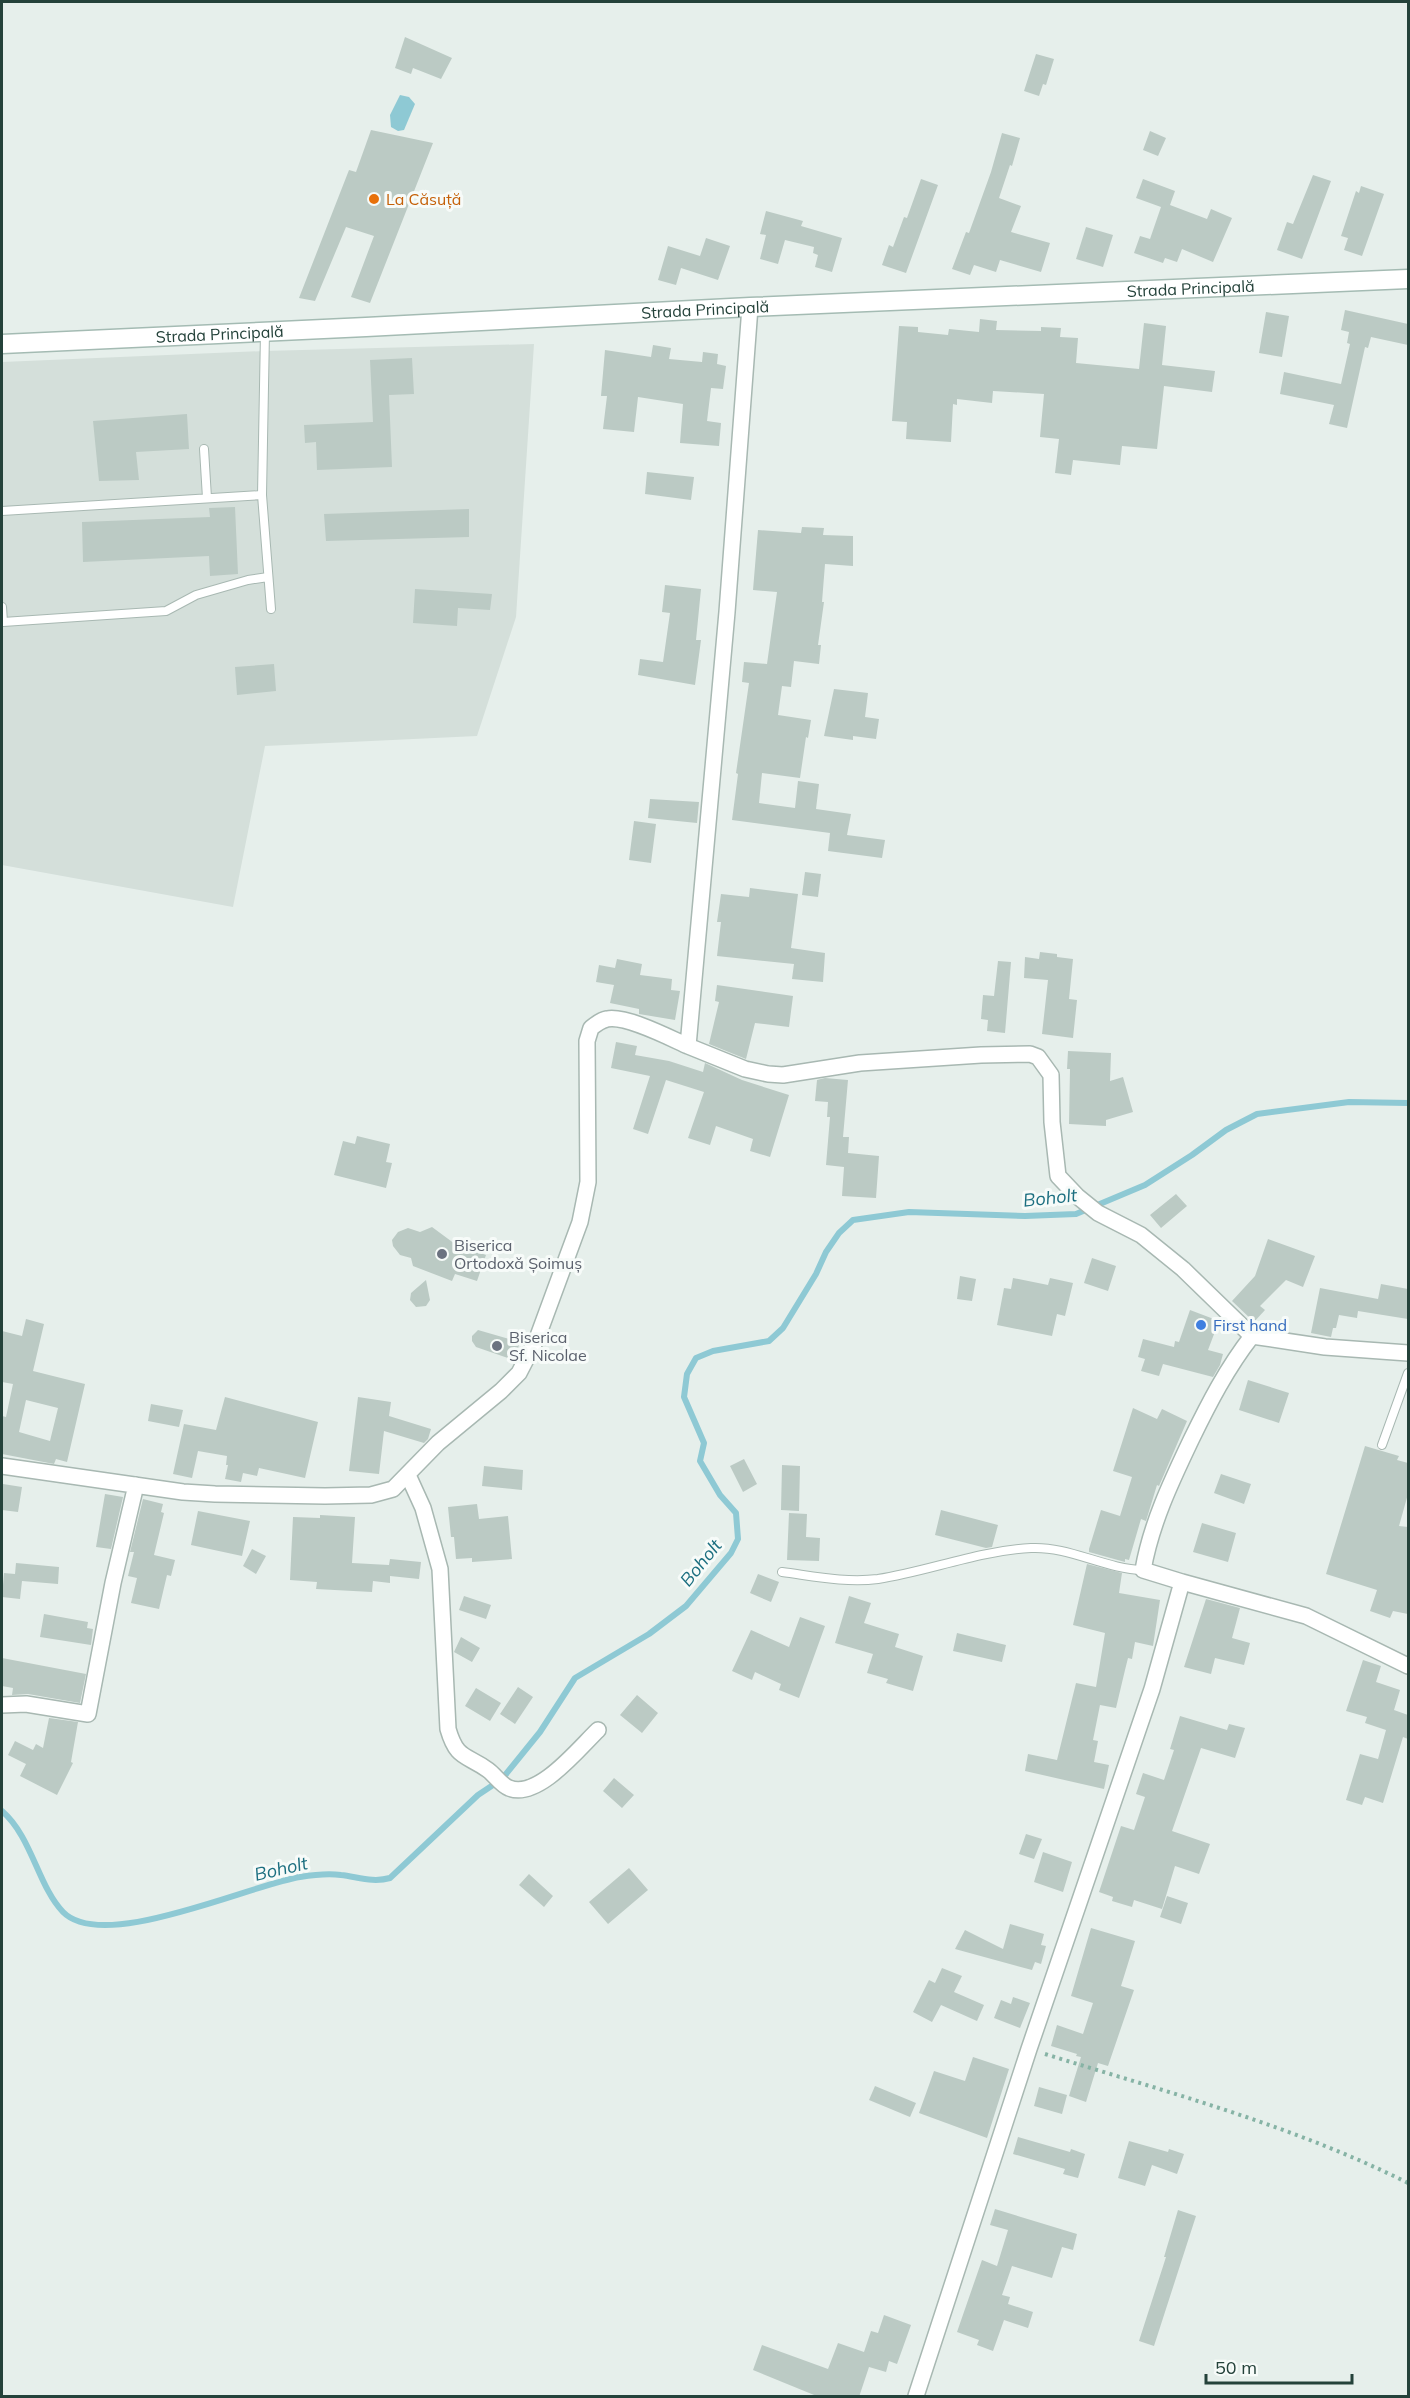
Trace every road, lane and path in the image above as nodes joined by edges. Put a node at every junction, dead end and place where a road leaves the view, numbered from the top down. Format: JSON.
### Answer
{"nodes":[{"id":1,"x":1408,"y":279,"type":"edge"},
{"id":2,"x":750,"y":307,"type":"junction"},
{"id":3,"x":265,"y":332,"type":"junction"},
{"id":4,"x":2,"y":344,"type":"edge"},
{"id":5,"x":204,"y":449,"type":"dead end"},
{"id":6,"x":262,"y":495,"type":"junction"},
{"id":7,"x":207,"y":498,"type":"junction"},
{"id":8,"x":2,"y":511,"type":"edge"},
{"id":9,"x":268,"y":578,"type":"junction"},
{"id":10,"x":2,"y":607,"type":"edge"},
{"id":11,"x":271,"y":609,"type":"dead end"},
{"id":12,"x":688,"y":1046,"type":"junction"},
{"id":13,"x":1252,"y":1336,"type":"junction"},
{"id":14,"x":1408,"y":1353,"type":"edge"},
{"id":15,"x":1408,"y":1372,"type":"edge"},
{"id":16,"x":1382,"y":1445,"type":"dead end"},
{"id":17,"x":2,"y":1466,"type":"edge"},
{"id":18,"x":408,"y":1475,"type":"junction"},
{"id":19,"x":136,"y":1485,"type":"junction"},
{"id":20,"x":1143,"y":1570,"type":"junction"},
{"id":21,"x":782,"y":1572,"type":"dead end"},
{"id":22,"x":1182,"y":1582,"type":"junction"},
{"id":23,"x":1408,"y":1665,"type":"edge"},
{"id":24,"x":2,"y":1705,"type":"edge"},
{"id":25,"x":598,"y":1730,"type":"dead end"},
{"id":26,"x":1029,"y":2049,"type":"junction"},
{"id":27,"x":1408,"y":2182,"type":"edge"},
{"id":28,"x":916,"y":2397,"type":"edge"}],
"edges":[{"from":1,"to":2,"type":"main road","name":"Strada Principală"},
{"from":2,"to":3,"type":"main road","name":"Strada Principală"},
{"from":2,"to":12,"type":"street"},
{"from":3,"to":4,"type":"main road","name":"Strada Principală"},
{"from":3,"to":6,"type":"lane"},
{"from":5,"to":7,"type":"lane"},
{"from":6,"to":7,"type":"lane"},
{"from":6,"to":9,"type":"lane"},
{"from":7,"to":8,"type":"lane"},
{"from":9,"to":10,"type":"lane"},
{"from":9,"to":11,"type":"lane"},
{"from":12,"to":13,"type":"street"},
{"from":12,"to":18,"type":"street"},
{"from":13,"to":14,"type":"street"},
{"from":13,"to":20,"type":"street"},
{"from":15,"to":16,"type":"lane"},
{"from":17,"to":19,"type":"street"},
{"from":18,"to":19,"type":"street"},
{"from":18,"to":25,"type":"street"},
{"from":19,"to":24,"type":"street"},
{"from":20,"to":21,"type":"lane"},
{"from":20,"to":22,"type":"street"},
{"from":22,"to":23,"type":"street"},
{"from":22,"to":26,"type":"street"},
{"from":26,"to":27,"type":"path"},
{"from":26,"to":28,"type":"street"}]}
